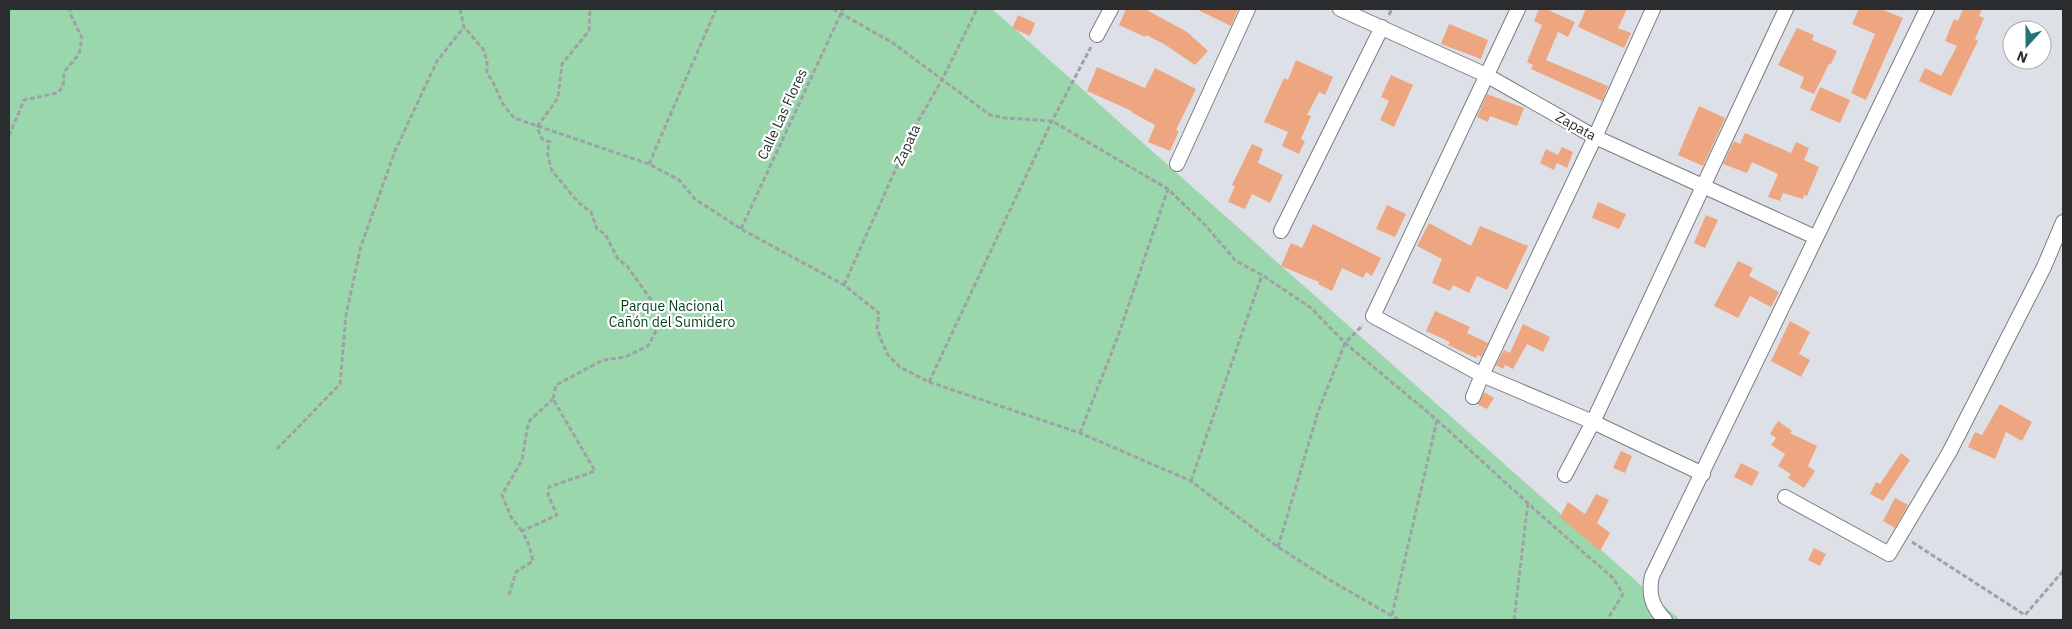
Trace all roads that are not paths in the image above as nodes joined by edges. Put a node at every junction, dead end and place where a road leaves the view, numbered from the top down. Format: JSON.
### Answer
{"nodes":[{"id":1,"x":1111,"y":9,"type":"edge"},
{"id":2,"x":1248,"y":9,"type":"edge"},
{"id":3,"x":1340,"y":9,"type":"edge"},
{"id":4,"x":1518,"y":9,"type":"edge"},
{"id":5,"x":1654,"y":9,"type":"edge"},
{"id":6,"x":1786,"y":9,"type":"edge"},
{"id":7,"x":1927,"y":9,"type":"edge"},
{"id":8,"x":1382,"y":27,"type":"junction"},
{"id":9,"x":1097,"y":36,"type":"road end"},
{"id":10,"x":1486,"y":75,"type":"junction"},
{"id":11,"x":1595,"y":137,"type":"junction"},
{"id":12,"x":1177,"y":164,"type":"dead end"},
{"id":13,"x":1704,"y":187,"type":"junction"},
{"id":14,"x":2063,"y":222,"type":"edge"},
{"id":15,"x":1281,"y":231,"type":"dead end"},
{"id":16,"x":1815,"y":237,"type":"junction"},
{"id":17,"x":1482,"y":375,"type":"junction"},
{"id":18,"x":1473,"y":397,"type":"dead end"},
{"id":19,"x":1593,"y":422,"type":"junction"},
{"id":20,"x":1703,"y":474,"type":"junction"},
{"id":21,"x":1565,"y":475,"type":"dead end"},
{"id":22,"x":1785,"y":497,"type":"dead end"},
{"id":23,"x":1665,"y":620,"type":"edge"}],
"edges":[{"from":1,"to":9,"type":"street"},
{"from":2,"to":12,"type":"street"},
{"from":3,"to":8,"type":"street","name":"Zapata"},
{"from":4,"to":10,"type":"street"},
{"from":5,"to":11,"type":"street"},
{"from":6,"to":13,"type":"street"},
{"from":7,"to":16,"type":"street"},
{"from":8,"to":10,"type":"street","name":"Zapata"},
{"from":8,"to":15,"type":"street"},
{"from":10,"to":11,"type":"street","name":"Zapata"},
{"from":10,"to":17,"type":"street"},
{"from":11,"to":13,"type":"street","name":"Zapata"},
{"from":11,"to":17,"type":"street"},
{"from":13,"to":16,"type":"street","name":"Zapata"},
{"from":13,"to":19,"type":"street"},
{"from":14,"to":22,"type":"street"},
{"from":16,"to":20,"type":"street"},
{"from":17,"to":18,"type":"street"},
{"from":17,"to":19,"type":"street"},
{"from":19,"to":20,"type":"street"},
{"from":19,"to":21,"type":"street"},
{"from":20,"to":23,"type":"street"}]}
